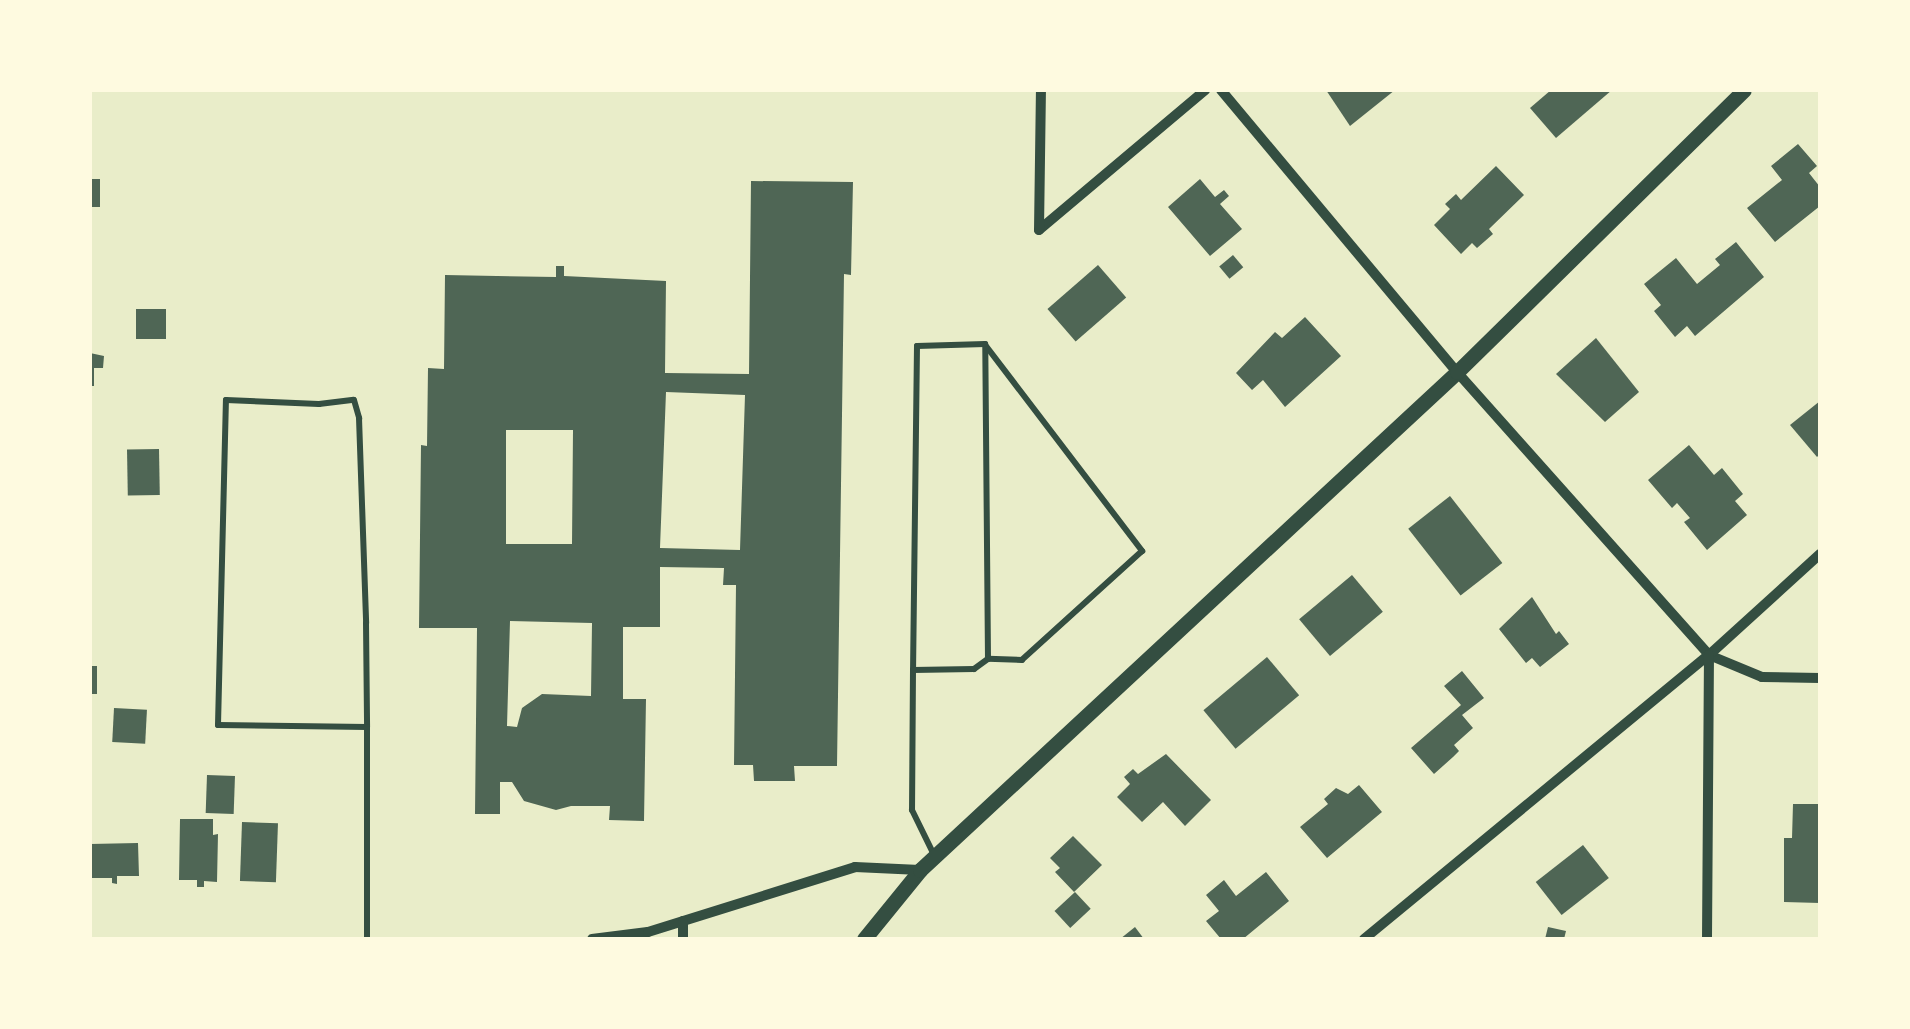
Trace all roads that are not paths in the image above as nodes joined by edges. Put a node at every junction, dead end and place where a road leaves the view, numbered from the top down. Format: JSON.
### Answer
{"nodes":[{"id":1,"x":1041,"y":90,"type":"edge"},
{"id":2,"x":1205,"y":90,"type":"edge"},
{"id":3,"x":1220,"y":90,"type":"edge"},
{"id":4,"x":1744,"y":90,"type":"edge"},
{"id":5,"x":984,"y":344,"type":"junction"},
{"id":6,"x":1457,"y":372,"type":"junction"},
{"id":7,"x":1820,"y":554,"type":"edge"},
{"id":8,"x":1709,"y":654,"type":"junction"},
{"id":9,"x":988,"y":659,"type":"junction"},
{"id":10,"x":913,"y":670,"type":"junction"},
{"id":11,"x":1820,"y":678,"type":"edge"},
{"id":12,"x":367,"y":726,"type":"junction"},
{"id":13,"x":934,"y":856,"type":"junction"},
{"id":14,"x":920,"y":870,"type":"junction"},
{"id":15,"x":683,"y":921,"type":"junction"},
{"id":16,"x":367,"y":939,"type":"edge"},
{"id":17,"x":592,"y":939,"type":"edge"},
{"id":18,"x":683,"y":939,"type":"edge"},
{"id":19,"x":864,"y":939,"type":"edge"},
{"id":20,"x":1364,"y":939,"type":"edge"},
{"id":21,"x":1707,"y":939,"type":"edge"}],
"edges":[{"from":1,"to":2,"type":"street"},
{"from":3,"to":6,"type":"street"},
{"from":4,"to":6,"type":"street"},
{"from":5,"to":9,"type":"lane"},
{"from":5,"to":9,"type":"lane"},
{"from":5,"to":10,"type":"lane"},
{"from":6,"to":8,"type":"street"},
{"from":6,"to":13,"type":"street"},
{"from":7,"to":8,"type":"street"},
{"from":8,"to":11,"type":"street"},
{"from":8,"to":20,"type":"street"},
{"from":8,"to":21,"type":"street"},
{"from":9,"to":10,"type":"lane"},
{"from":10,"to":13,"type":"lane"},
{"from":12,"to":12,"type":"lane"},
{"from":12,"to":16,"type":"lane"},
{"from":13,"to":14,"type":"street"},
{"from":14,"to":15,"type":"street"},
{"from":14,"to":19,"type":"street"},
{"from":15,"to":17,"type":"street"},
{"from":15,"to":18,"type":"street"}]}
